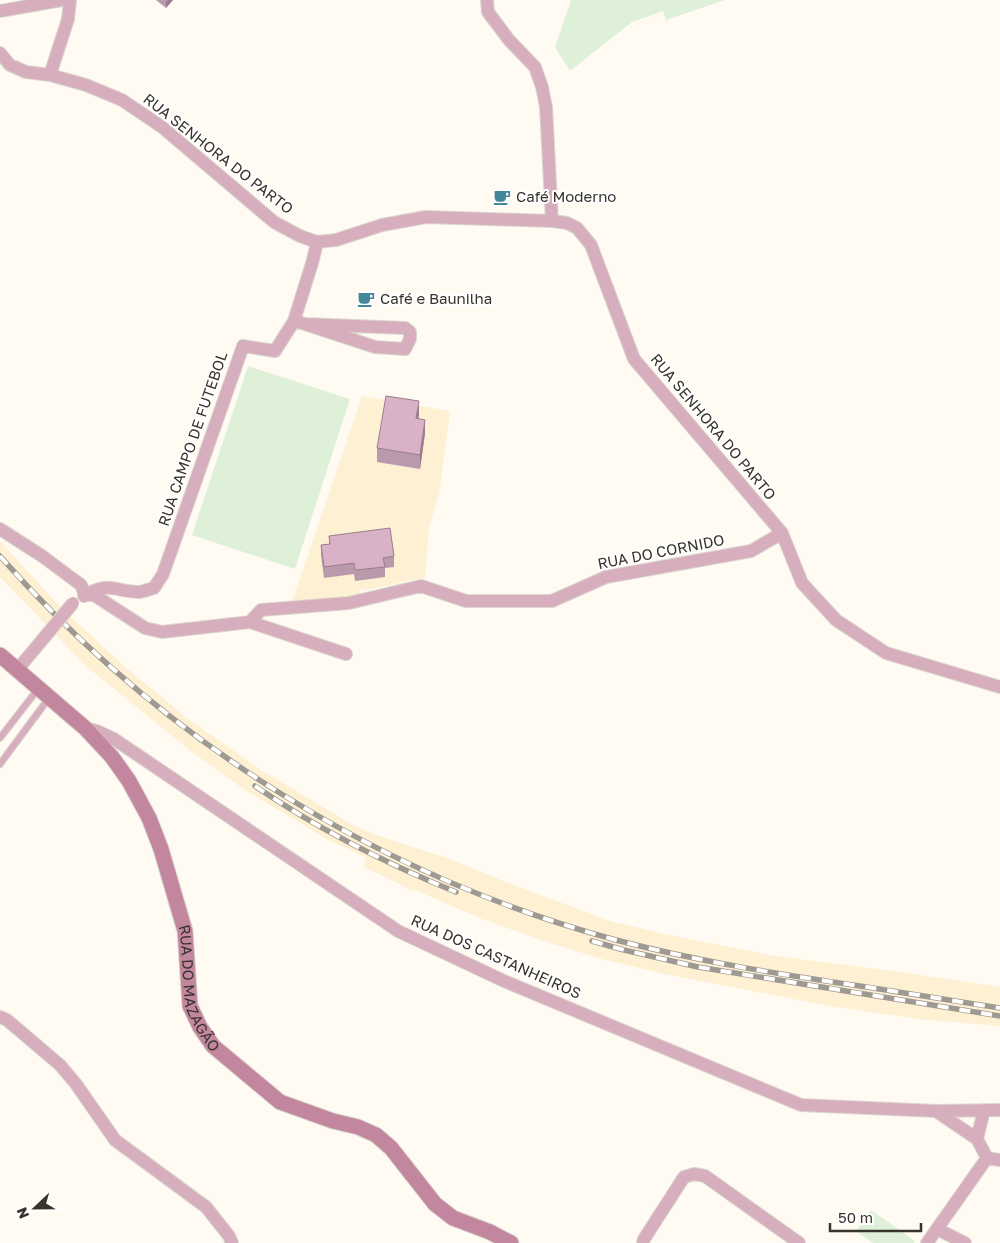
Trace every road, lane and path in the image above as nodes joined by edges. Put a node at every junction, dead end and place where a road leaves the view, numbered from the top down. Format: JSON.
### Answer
{"nodes":[{"id":1,"x":62,"y":0,"type":"edge"},
{"id":2,"x":70,"y":0,"type":"edge"},
{"id":3,"x":487,"y":0,"type":"edge"},
{"id":4,"x":0,"y":11,"type":"edge"},
{"id":5,"x":0,"y":53,"type":"edge"},
{"id":6,"x":50,"y":75,"type":"junction"},
{"id":7,"x":552,"y":221,"type":"junction"},
{"id":8,"x":317,"y":242,"type":"junction"},
{"id":9,"x":299,"y":323,"type":"junction"},
{"id":10,"x":0,"y":529,"type":"edge"},
{"id":11,"x":782,"y":534,"type":"junction"},
{"id":12,"x":85,"y":594,"type":"junction"},
{"id":13,"x":250,"y":622,"type":"junction"},
{"id":14,"x":346,"y":654,"type":"dead end"},
{"id":15,"x":0,"y":656,"type":"edge"},
{"id":16,"x":17,"y":670,"type":"junction"},
{"id":17,"x":1000,"y":687,"type":"edge"},
{"id":18,"x":44,"y":693,"type":"junction"},
{"id":19,"x":85,"y":728,"type":"junction"},
{"id":20,"x":0,"y":738,"type":"edge"},
{"id":21,"x":0,"y":764,"type":"edge"},
{"id":22,"x":0,"y":1017,"type":"edge"},
{"id":23,"x":984,"y":1110,"type":"junction"},
{"id":24,"x":1000,"y":1110,"type":"edge"},
{"id":25,"x":936,"y":1111,"type":"junction"},
{"id":26,"x":977,"y":1139,"type":"junction"},
{"id":27,"x":994,"y":1159,"type":"edge"},
{"id":28,"x":937,"y":1229,"type":"junction"},
{"id":29,"x":232,"y":1243,"type":"edge"},
{"id":30,"x":511,"y":1243,"type":"edge"},
{"id":31,"x":643,"y":1243,"type":"edge"},
{"id":32,"x":798,"y":1243,"type":"edge"},
{"id":33,"x":927,"y":1243,"type":"edge"},
{"id":34,"x":966,"y":1243,"type":"edge"}],
"edges":[{"from":1,"to":4,"type":"street"},
{"from":2,"to":6,"type":"street"},
{"from":3,"to":7,"type":"street"},
{"from":5,"to":6,"type":"street","name":"RUA SENHORA DO PARTO"},
{"from":6,"to":8,"type":"street","name":"RUA SENHORA DO PARTO"},
{"from":7,"to":8,"type":"street","name":"RUA SENHORA DO PARTO"},
{"from":7,"to":11,"type":"street","name":"RUA SENHORA DO PARTO"},
{"from":8,"to":9,"type":"street","name":"RUA CAMPO DE FUTEBOL"},
{"from":9,"to":9,"type":"street"},
{"from":9,"to":12,"type":"street","name":"RUA CAMPO DE FUTEBOL"},
{"from":10,"to":12,"type":"street","name":"RUA DO CORNIDO"},
{"from":11,"to":13,"type":"street","name":"RUA DO CORNIDO"},
{"from":11,"to":17,"type":"street","name":"RUA SENHORA DO PARTO"},
{"from":12,"to":13,"type":"street","name":"RUA DO CORNIDO"},
{"from":12,"to":16,"type":"street","bridge":true},
{"from":13,"to":14,"type":"street"},
{"from":15,"to":16,"type":"street","name":"RUA DO MAZAGÃO"},
{"from":16,"to":18,"type":"street","name":"RUA DO MAZAGÃO"},
{"from":18,"to":19,"type":"street","name":"RUA DO MAZAGÃO"},
{"from":18,"to":20,"type":"lane"},
{"from":18,"to":21,"type":"lane"},
{"from":19,"to":25,"type":"street","name":"RUA DOS CASTANHEIROS"},
{"from":19,"to":30,"type":"street","name":"RUA DO MAZAGÃO"},
{"from":22,"to":29,"type":"street"},
{"from":23,"to":24,"type":"street","name":"RUA DOS CASTANHEIROS"},
{"from":23,"to":25,"type":"street","name":"RUA DOS CASTANHEIROS"},
{"from":23,"to":26,"type":"street"},
{"from":25,"to":26,"type":"street"},
{"from":26,"to":27,"type":"street"},
{"from":27,"to":28,"type":"street"},
{"from":28,"to":33,"type":"street"},
{"from":28,"to":34,"type":"street"},
{"from":31,"to":32,"type":"street"}]}
